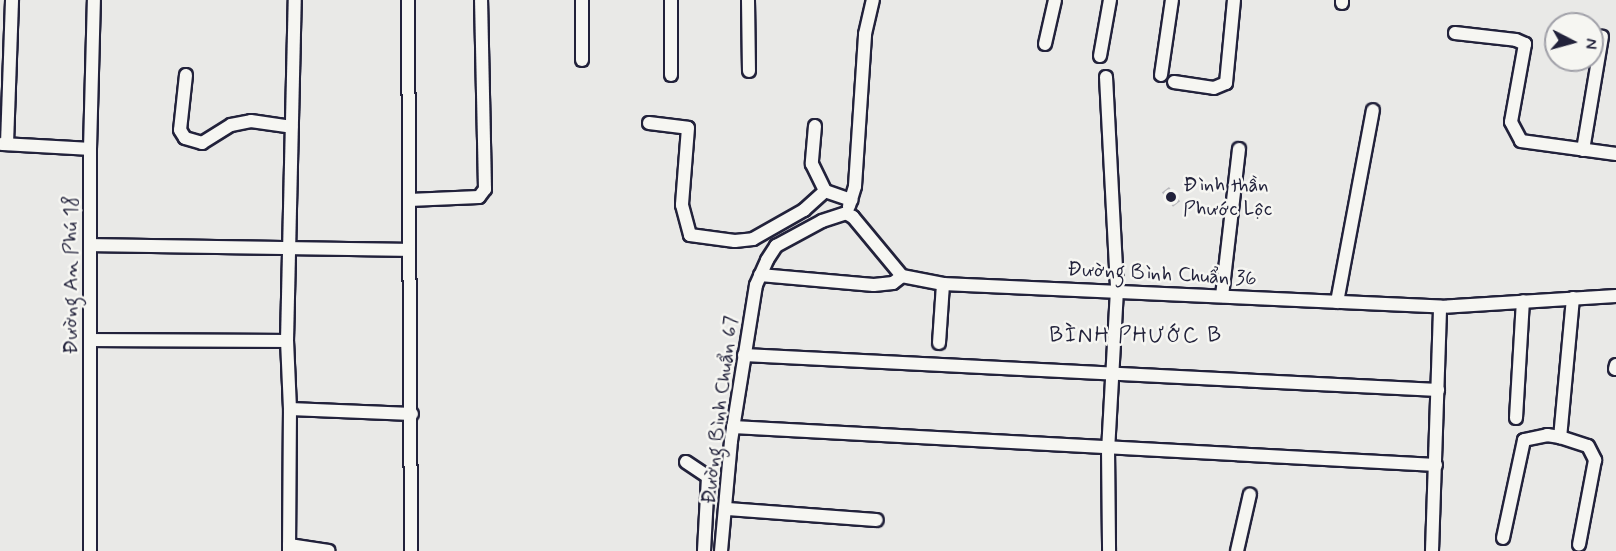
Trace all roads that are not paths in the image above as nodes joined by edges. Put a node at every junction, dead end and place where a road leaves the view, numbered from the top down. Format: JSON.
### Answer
{"nodes":[{"id":1,"x":12,"y":0,"type":"edge"},
{"id":2,"x":94,"y":0,"type":"edge"},
{"id":3,"x":295,"y":0,"type":"edge"},
{"id":4,"x":408,"y":0,"type":"edge"},
{"id":5,"x":481,"y":0,"type":"edge"},
{"id":6,"x":582,"y":0,"type":"edge"},
{"id":7,"x":671,"y":0,"type":"edge"},
{"id":8,"x":748,"y":0,"type":"edge"},
{"id":9,"x":873,"y":0,"type":"edge"},
{"id":10,"x":1055,"y":0,"type":"edge"},
{"id":11,"x":1110,"y":0,"type":"edge"},
{"id":12,"x":1172,"y":0,"type":"edge"},
{"id":13,"x":1234,"y":0,"type":"edge"},
{"id":14,"x":1455,"y":33,"type":"dead end"},
{"id":15,"x":1045,"y":44,"type":"dead end"},
{"id":16,"x":1100,"y":56,"type":"dead end"},
{"id":17,"x":582,"y":60,"type":"dead end"},
{"id":18,"x":749,"y":71,"type":"dead end"},
{"id":19,"x":1596,"y":72,"type":"edge"},
{"id":20,"x":186,"y":75,"type":"dead end"},
{"id":21,"x":672,"y":75,"type":"dead end"},
{"id":22,"x":1161,"y":75,"type":"dead end"},
{"id":23,"x":1106,"y":77,"type":"dead end"},
{"id":24,"x":1174,"y":82,"type":"dead end"},
{"id":25,"x":1373,"y":110,"type":"dead end"},
{"id":26,"x":649,"y":123,"type":"dead end"},
{"id":27,"x":815,"y":126,"type":"dead end"},
{"id":28,"x":292,"y":127,"type":"junction"},
{"id":29,"x":4,"y":144,"type":"edge"},
{"id":30,"x":90,"y":149,"type":"junction"},
{"id":31,"x":1239,"y":149,"type":"dead end"},
{"id":32,"x":1583,"y":150,"type":"junction"},
{"id":33,"x":1616,"y":154,"type":"edge"},
{"id":34,"x":825,"y":191,"type":"junction"},
{"id":35,"x":409,"y":200,"type":"junction"},
{"id":36,"x":851,"y":200,"type":"junction"},
{"id":37,"x":846,"y":213,"type":"junction"},
{"id":38,"x":91,"y":245,"type":"junction"},
{"id":39,"x":290,"y":250,"type":"junction"},
{"id":40,"x":409,"y":250,"type":"junction"},
{"id":41,"x":760,"y":275,"type":"junction"},
{"id":42,"x":902,"y":276,"type":"junction"},
{"id":43,"x":943,"y":284,"type":"junction"},
{"id":44,"x":1117,"y":290,"type":"junction"},
{"id":45,"x":1222,"y":296,"type":"junction"},
{"id":46,"x":1616,"y":296,"type":"edge"},
{"id":47,"x":1572,"y":298,"type":"junction"},
{"id":48,"x":1523,"y":301,"type":"junction"},
{"id":49,"x":1337,"y":302,"type":"junction"},
{"id":50,"x":1440,"y":307,"type":"junction"},
{"id":51,"x":91,"y":340,"type":"junction"},
{"id":52,"x":287,"y":341,"type":"junction"},
{"id":53,"x":939,"y":343,"type":"dead end"},
{"id":54,"x":744,"y":355,"type":"junction"},
{"id":55,"x":1112,"y":373,"type":"junction"},
{"id":56,"x":1438,"y":390,"type":"junction"},
{"id":57,"x":290,"y":409,"type":"junction"},
{"id":58,"x":412,"y":414,"type":"junction"},
{"id":59,"x":1516,"y":418,"type":"dead end"},
{"id":60,"x":733,"y":427,"type":"junction"},
{"id":61,"x":1560,"y":437,"type":"junction"},
{"id":62,"x":1108,"y":449,"type":"junction"},
{"id":63,"x":686,"y":462,"type":"dead end"},
{"id":64,"x":1436,"y":465,"type":"junction"},
{"id":65,"x":1250,"y":494,"type":"dead end"},
{"id":66,"x":727,"y":509,"type":"junction"},
{"id":67,"x":877,"y":520,"type":"dead end"},
{"id":68,"x":1503,"y":538,"type":"dead end"},
{"id":69,"x":1579,"y":545,"type":"dead end"},
{"id":70,"x":289,"y":548,"type":"edge"},
{"id":71,"x":90,"y":551,"type":"edge"},
{"id":72,"x":329,"y":551,"type":"edge"},
{"id":73,"x":411,"y":551,"type":"edge"},
{"id":74,"x":704,"y":551,"type":"edge"},
{"id":75,"x":721,"y":551,"type":"edge"},
{"id":76,"x":1109,"y":551,"type":"edge"},
{"id":77,"x":1237,"y":551,"type":"edge"},
{"id":78,"x":1432,"y":551,"type":"edge"}],
"edges":[{"from":1,"to":29,"type":"street"},
{"from":2,"to":30,"type":"street","name":"Đường An Phú 18"},
{"from":3,"to":28,"type":"street"},
{"from":4,"to":35,"type":"street"},
{"from":5,"to":35,"type":"street"},
{"from":6,"to":17,"type":"street"},
{"from":7,"to":21,"type":"street"},
{"from":8,"to":18,"type":"street"},
{"from":9,"to":36,"type":"street"},
{"from":10,"to":15,"type":"street"},
{"from":11,"to":16,"type":"street"},
{"from":12,"to":22,"type":"street"},
{"from":13,"to":24,"type":"street"},
{"from":14,"to":32,"type":"street"},
{"from":19,"to":32,"type":"street"},
{"from":20,"to":28,"type":"street"},
{"from":23,"to":44,"type":"street"},
{"from":25,"to":49,"type":"street"},
{"from":26,"to":34,"type":"street"},
{"from":27,"to":34,"type":"street"},
{"from":28,"to":39,"type":"street"},
{"from":29,"to":30,"type":"street"},
{"from":30,"to":38,"type":"street","name":"Đường An Phú 18"},
{"from":31,"to":45,"type":"street"},
{"from":32,"to":33,"type":"street"},
{"from":34,"to":36,"type":"street"},
{"from":35,"to":40,"type":"street"},
{"from":36,"to":37,"type":"street"},
{"from":37,"to":41,"type":"street"},
{"from":37,"to":42,"type":"street"},
{"from":38,"to":39,"type":"street"},
{"from":38,"to":51,"type":"street","name":"Đường An Phú 18"},
{"from":39,"to":40,"type":"street"},
{"from":39,"to":52,"type":"street"},
{"from":40,"to":58,"type":"street"},
{"from":41,"to":42,"type":"street"},
{"from":41,"to":54,"type":"street","name":"Đường Bình Chuẩn 67"},
{"from":42,"to":43,"type":"street","name":"Đường Bình Chuẩn 36"},
{"from":43,"to":44,"type":"street","name":"Đường Bình Chuẩn 36"},
{"from":43,"to":53,"type":"street"},
{"from":44,"to":45,"type":"street","name":"Đường Bình Chuẩn 36"},
{"from":44,"to":55,"type":"street"},
{"from":45,"to":49,"type":"street","name":"Đường Bình Chuẩn 36"},
{"from":46,"to":47,"type":"street","name":"Đường Bình Chuẩn 36"},
{"from":47,"to":48,"type":"street","name":"Đường Bình Chuẩn 36"},
{"from":47,"to":61,"type":"street"},
{"from":48,"to":50,"type":"street","name":"Đường Bình Chuẩn 36"},
{"from":48,"to":59,"type":"street"},
{"from":49,"to":50,"type":"street","name":"Đường Bình Chuẩn 36"},
{"from":50,"to":56,"type":"street"},
{"from":51,"to":52,"type":"street"},
{"from":51,"to":71,"type":"street","name":"Đường An Phú 18"},
{"from":52,"to":57,"type":"street"},
{"from":54,"to":55,"type":"street"},
{"from":54,"to":60,"type":"street","name":"Đường Bình Chuẩn 67"},
{"from":55,"to":56,"type":"street"},
{"from":55,"to":62,"type":"street"},
{"from":56,"to":64,"type":"street"},
{"from":57,"to":58,"type":"street"},
{"from":57,"to":70,"type":"street"},
{"from":58,"to":73,"type":"street"},
{"from":60,"to":62,"type":"street"},
{"from":60,"to":66,"type":"street","name":"Đường Bình Chuẩn 67"},
{"from":61,"to":68,"type":"street"},
{"from":61,"to":69,"type":"street"},
{"from":62,"to":64,"type":"street"},
{"from":62,"to":76,"type":"street"},
{"from":63,"to":74,"type":"street"},
{"from":64,"to":78,"type":"street"},
{"from":65,"to":77,"type":"street"},
{"from":66,"to":67,"type":"street"},
{"from":66,"to":75,"type":"street","name":"Đường Bình Chuẩn 67"},
{"from":70,"to":72,"type":"street"}]}
